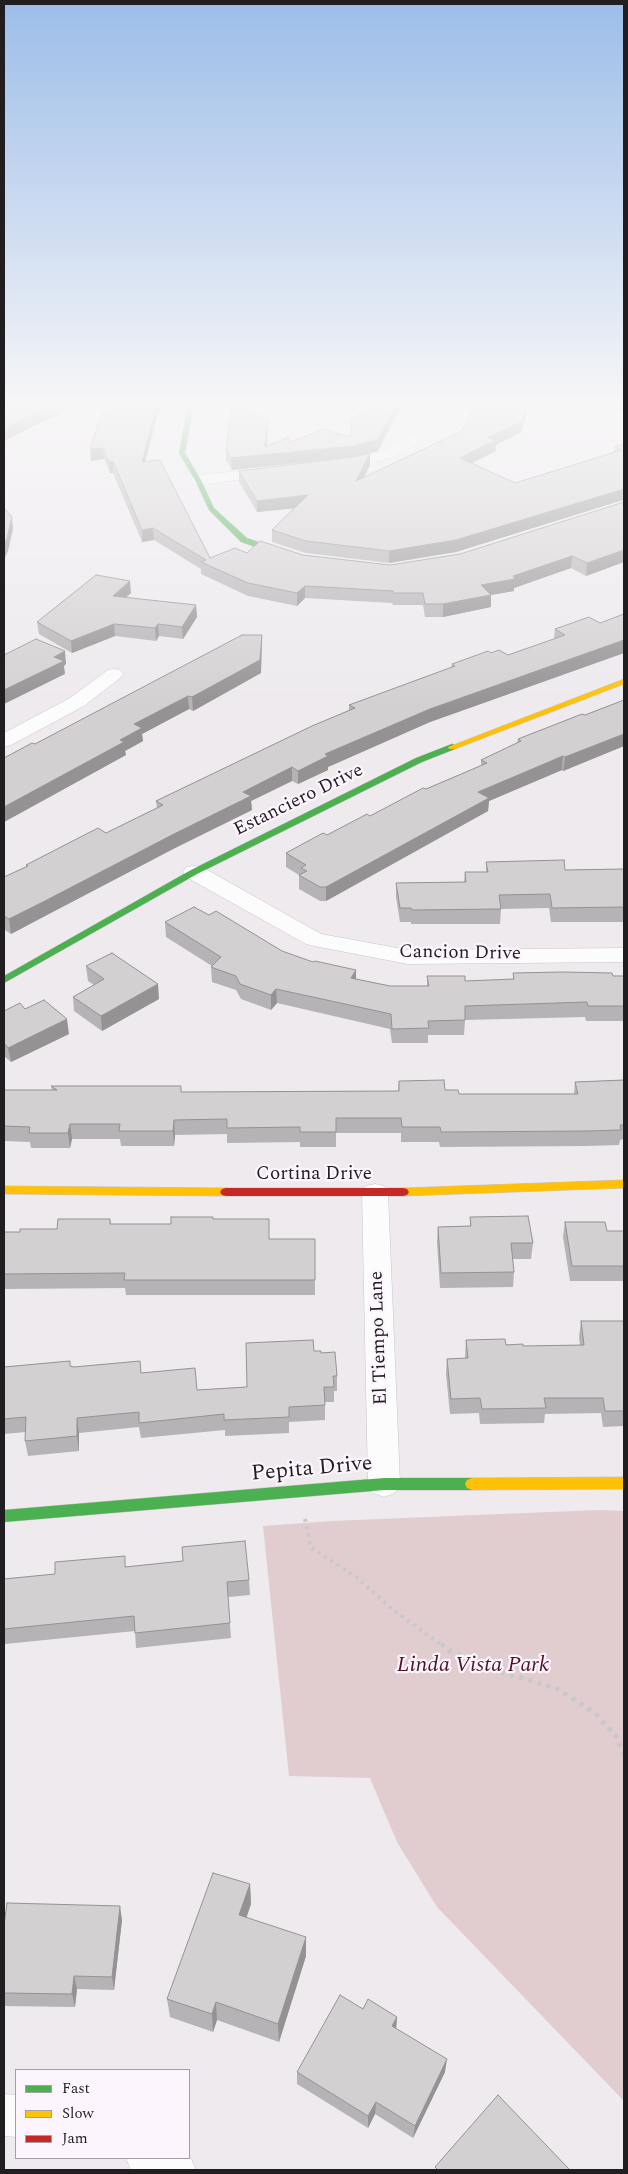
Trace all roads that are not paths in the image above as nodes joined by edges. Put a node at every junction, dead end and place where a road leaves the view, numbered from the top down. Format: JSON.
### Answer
{"nodes":[{"id":1,"x":209,"y":505,"type":"edge"},
{"id":2,"x":303,"y":560,"type":"edge"},
{"id":3,"x":114,"y":674,"type":"dead end"},
{"id":4,"x":624,"y":681,"type":"edge"},
{"id":5,"x":4,"y":741,"type":"edge"},
{"id":6,"x":194,"y":872,"type":"junction"},
{"id":7,"x":624,"y":955,"type":"edge"},
{"id":8,"x":4,"y":980,"type":"edge"},
{"id":9,"x":624,"y":1184,"type":"edge"},
{"id":10,"x":4,"y":1190,"type":"edge"},
{"id":11,"x":375,"y":1193,"type":"junction"},
{"id":12,"x":384,"y":1484,"type":"junction"},
{"id":13,"x":624,"y":1484,"type":"edge"},
{"id":14,"x":4,"y":1516,"type":"edge"},
{"id":15,"x":149,"y":2159,"type":"edge"},
{"id":16,"x":175,"y":2170,"type":"edge"}],
"edges":[{"from":1,"to":2,"type":"street"},
{"from":3,"to":5,"type":"street"},
{"from":4,"to":6,"type":"street","name":"Estanciero Drive"},
{"from":6,"to":7,"type":"street","name":"Cancion Drive"},
{"from":6,"to":8,"type":"street","name":"Estanciero Drive"},
{"from":9,"to":11,"type":"street","name":"Cortina Drive"},
{"from":10,"to":11,"type":"street","name":"Cortina Drive"},
{"from":11,"to":12,"type":"street","name":"El Tiempo Lane"},
{"from":12,"to":13,"type":"street","name":"Pepita Drive"},
{"from":12,"to":14,"type":"street","name":"Pepita Drive"},
{"from":15,"to":16,"type":"street"}]}
